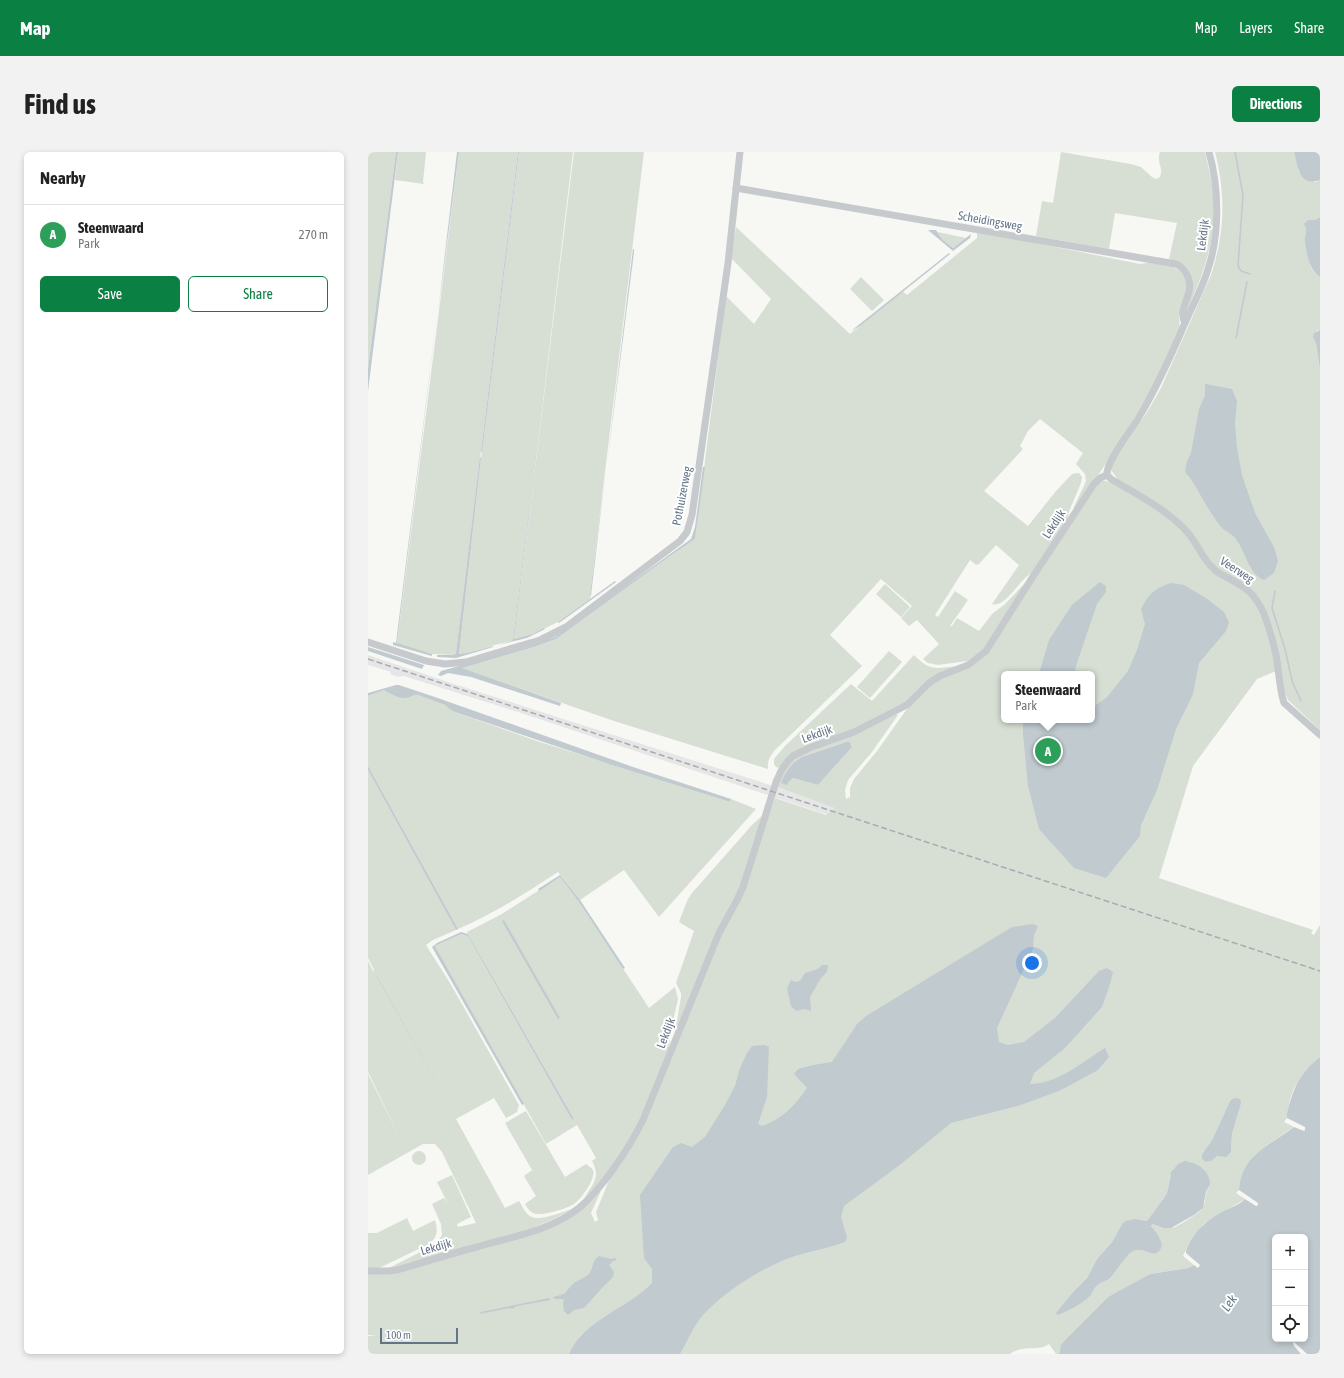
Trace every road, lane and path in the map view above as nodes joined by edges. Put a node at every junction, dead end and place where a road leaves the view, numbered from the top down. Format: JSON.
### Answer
{"nodes":[{"id":1,"x":740,"y":152,"type":"edge"},
{"id":2,"x":1209,"y":152,"type":"edge"},
{"id":3,"x":736,"y":188,"type":"junction"},
{"id":4,"x":1185,"y":323,"type":"junction"},
{"id":5,"x":1107,"y":475,"type":"junction"},
{"id":6,"x":368,"y":642,"type":"edge"},
{"id":7,"x":1320,"y":734,"type":"edge"},
{"id":8,"x":368,"y":1271,"type":"edge"}],
"edges":[{"from":1,"to":3,"type":"street","name":"Pothuizerweg"},
{"from":2,"to":4,"type":"street","name":"Lekdijk"},
{"from":3,"to":4,"type":"street","name":"Scheidingsweg"},
{"from":3,"to":6,"type":"street","name":"Pothuizerweg"},
{"from":4,"to":5,"type":"street","name":"Lekdijk"},
{"from":5,"to":7,"type":"street","name":"Veerweg"},
{"from":5,"to":8,"type":"street","name":"Lekdijk"}]}
